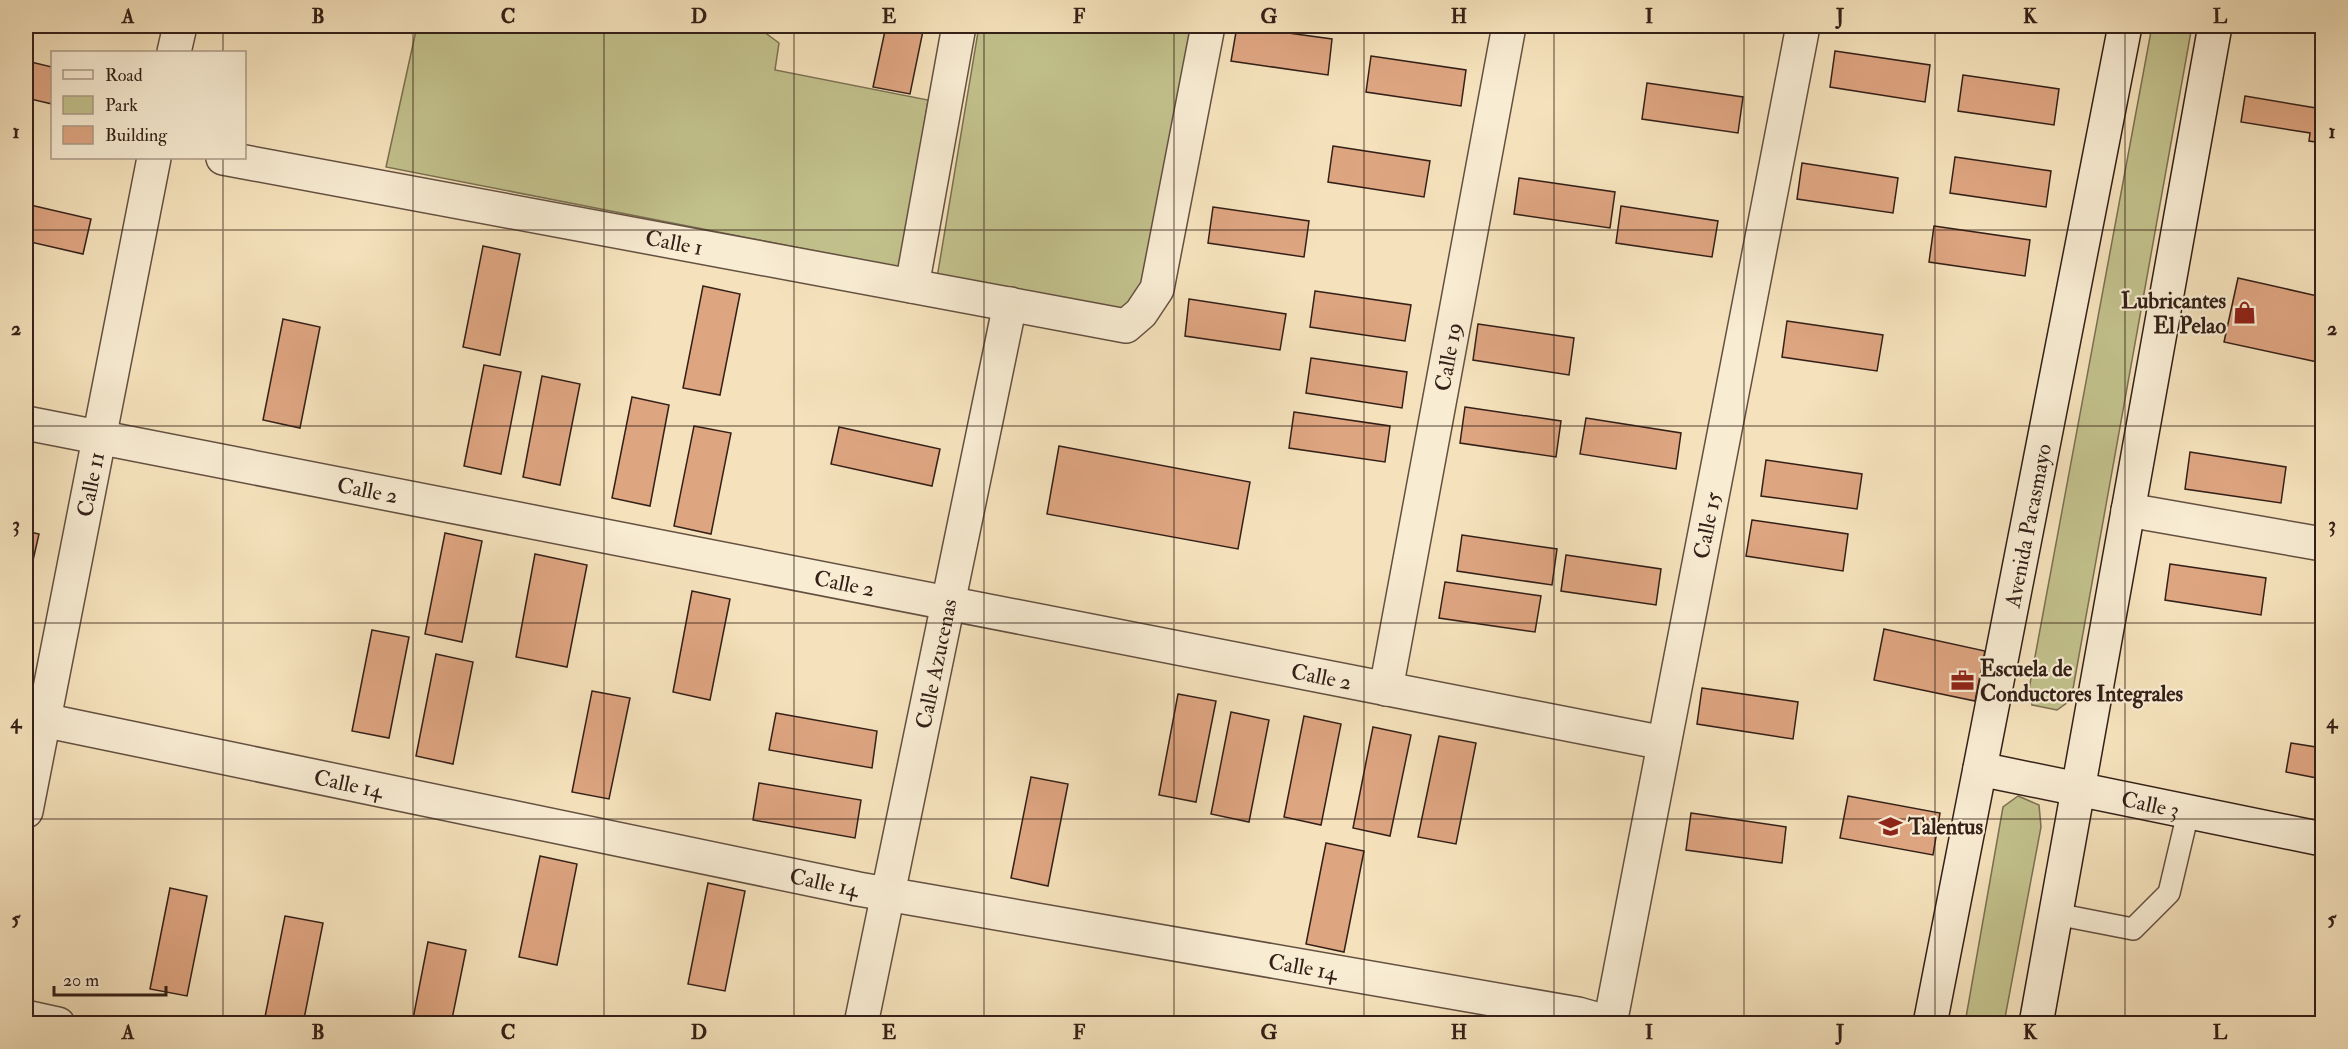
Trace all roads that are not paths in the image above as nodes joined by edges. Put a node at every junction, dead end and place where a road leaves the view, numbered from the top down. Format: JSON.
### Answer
{"nodes":[{"id":1,"x":180,"y":26,"type":"edge"},
{"id":2,"x":959,"y":26,"type":"edge"},
{"id":3,"x":1208,"y":26,"type":"edge"},
{"id":4,"x":1509,"y":26,"type":"edge"},
{"id":5,"x":1803,"y":26,"type":"edge"},
{"id":6,"x":2125,"y":26,"type":"edge"},
{"id":7,"x":2215,"y":26,"type":"edge"},
{"id":8,"x":174,"y":51,"type":"edge"},
{"id":9,"x":154,"y":159,"type":"edge"},
{"id":10,"x":228,"y":159,"type":"edge"},
{"id":11,"x":912,"y":286,"type":"junction"},
{"id":12,"x":1010,"y":304,"type":"junction"},
{"id":13,"x":26,"y":423,"type":"edge"},
{"id":14,"x":98,"y":437,"type":"junction"},
{"id":15,"x":2128,"y":510,"type":"junction"},
{"id":16,"x":2322,"y":544,"type":"edge"},
{"id":17,"x":948,"y":603,"type":"junction"},
{"id":18,"x":1386,"y":689,"type":"junction"},
{"id":19,"x":43,"y":720,"type":"junction"},
{"id":20,"x":1664,"y":743,"type":"junction"},
{"id":21,"x":1980,"y":770,"type":"junction"},
{"id":22,"x":2078,"y":789,"type":"junction"},
{"id":23,"x":26,"y":811,"type":"edge"},
{"id":24,"x":2188,"y":813,"type":"junction"},
{"id":25,"x":2322,"y":839,"type":"edge"},
{"id":26,"x":888,"y":894,"type":"junction"},
{"id":27,"x":2056,"y":914,"type":"junction"},
{"id":28,"x":26,"y":1017,"type":"edge"},
{"id":29,"x":58,"y":1023,"type":"edge"},
{"id":30,"x":861,"y":1023,"type":"edge"},
{"id":31,"x":1610,"y":1023,"type":"edge"},
{"id":32,"x":1930,"y":1023,"type":"edge"},
{"id":33,"x":2036,"y":1023,"type":"edge"}],
"edges":[{"from":1,"to":8,"type":"street"},
{"from":2,"to":11,"type":"street"},
{"from":3,"to":12,"type":"street","name":"Calle 1"},
{"from":4,"to":18,"type":"street","name":"Calle 19"},
{"from":5,"to":20,"type":"street","name":"Calle 15"},
{"from":6,"to":21,"type":"street","name":"Avenida Pacasmayo"},
{"from":7,"to":15,"type":"street"},
{"from":9,"to":14,"type":"street","name":"Calle 11"},
{"from":10,"to":11,"type":"street","name":"Calle 1"},
{"from":11,"to":12,"type":"street","name":"Calle 1"},
{"from":12,"to":17,"type":"street","name":"Calle Azucenas"},
{"from":13,"to":14,"type":"street","name":"Calle 2"},
{"from":14,"to":17,"type":"street","name":"Calle 2"},
{"from":14,"to":19,"type":"street","name":"Calle 11"},
{"from":15,"to":16,"type":"street"},
{"from":15,"to":22,"type":"street"},
{"from":17,"to":18,"type":"street","name":"Calle 2"},
{"from":17,"to":26,"type":"street","name":"Calle Azucenas"},
{"from":18,"to":20,"type":"street","name":"Calle 2"},
{"from":19,"to":23,"type":"street","name":"Calle 11"},
{"from":19,"to":26,"type":"street","name":"Calle 14"},
{"from":20,"to":31,"type":"street","name":"Calle 15"},
{"from":21,"to":22,"type":"street","name":"Calle 3"},
{"from":21,"to":32,"type":"street","name":"Avenida Pacasmayo"},
{"from":22,"to":24,"type":"street","name":"Calle 3"},
{"from":22,"to":27,"type":"street"},
{"from":24,"to":25,"type":"street","name":"Calle 3"},
{"from":24,"to":27,"type":"lane"},
{"from":26,"to":30,"type":"street","name":"Calle Azucenas"},
{"from":26,"to":31,"type":"street","name":"Calle 14"},
{"from":27,"to":33,"type":"street"},
{"from":28,"to":29,"type":"street"}]}
